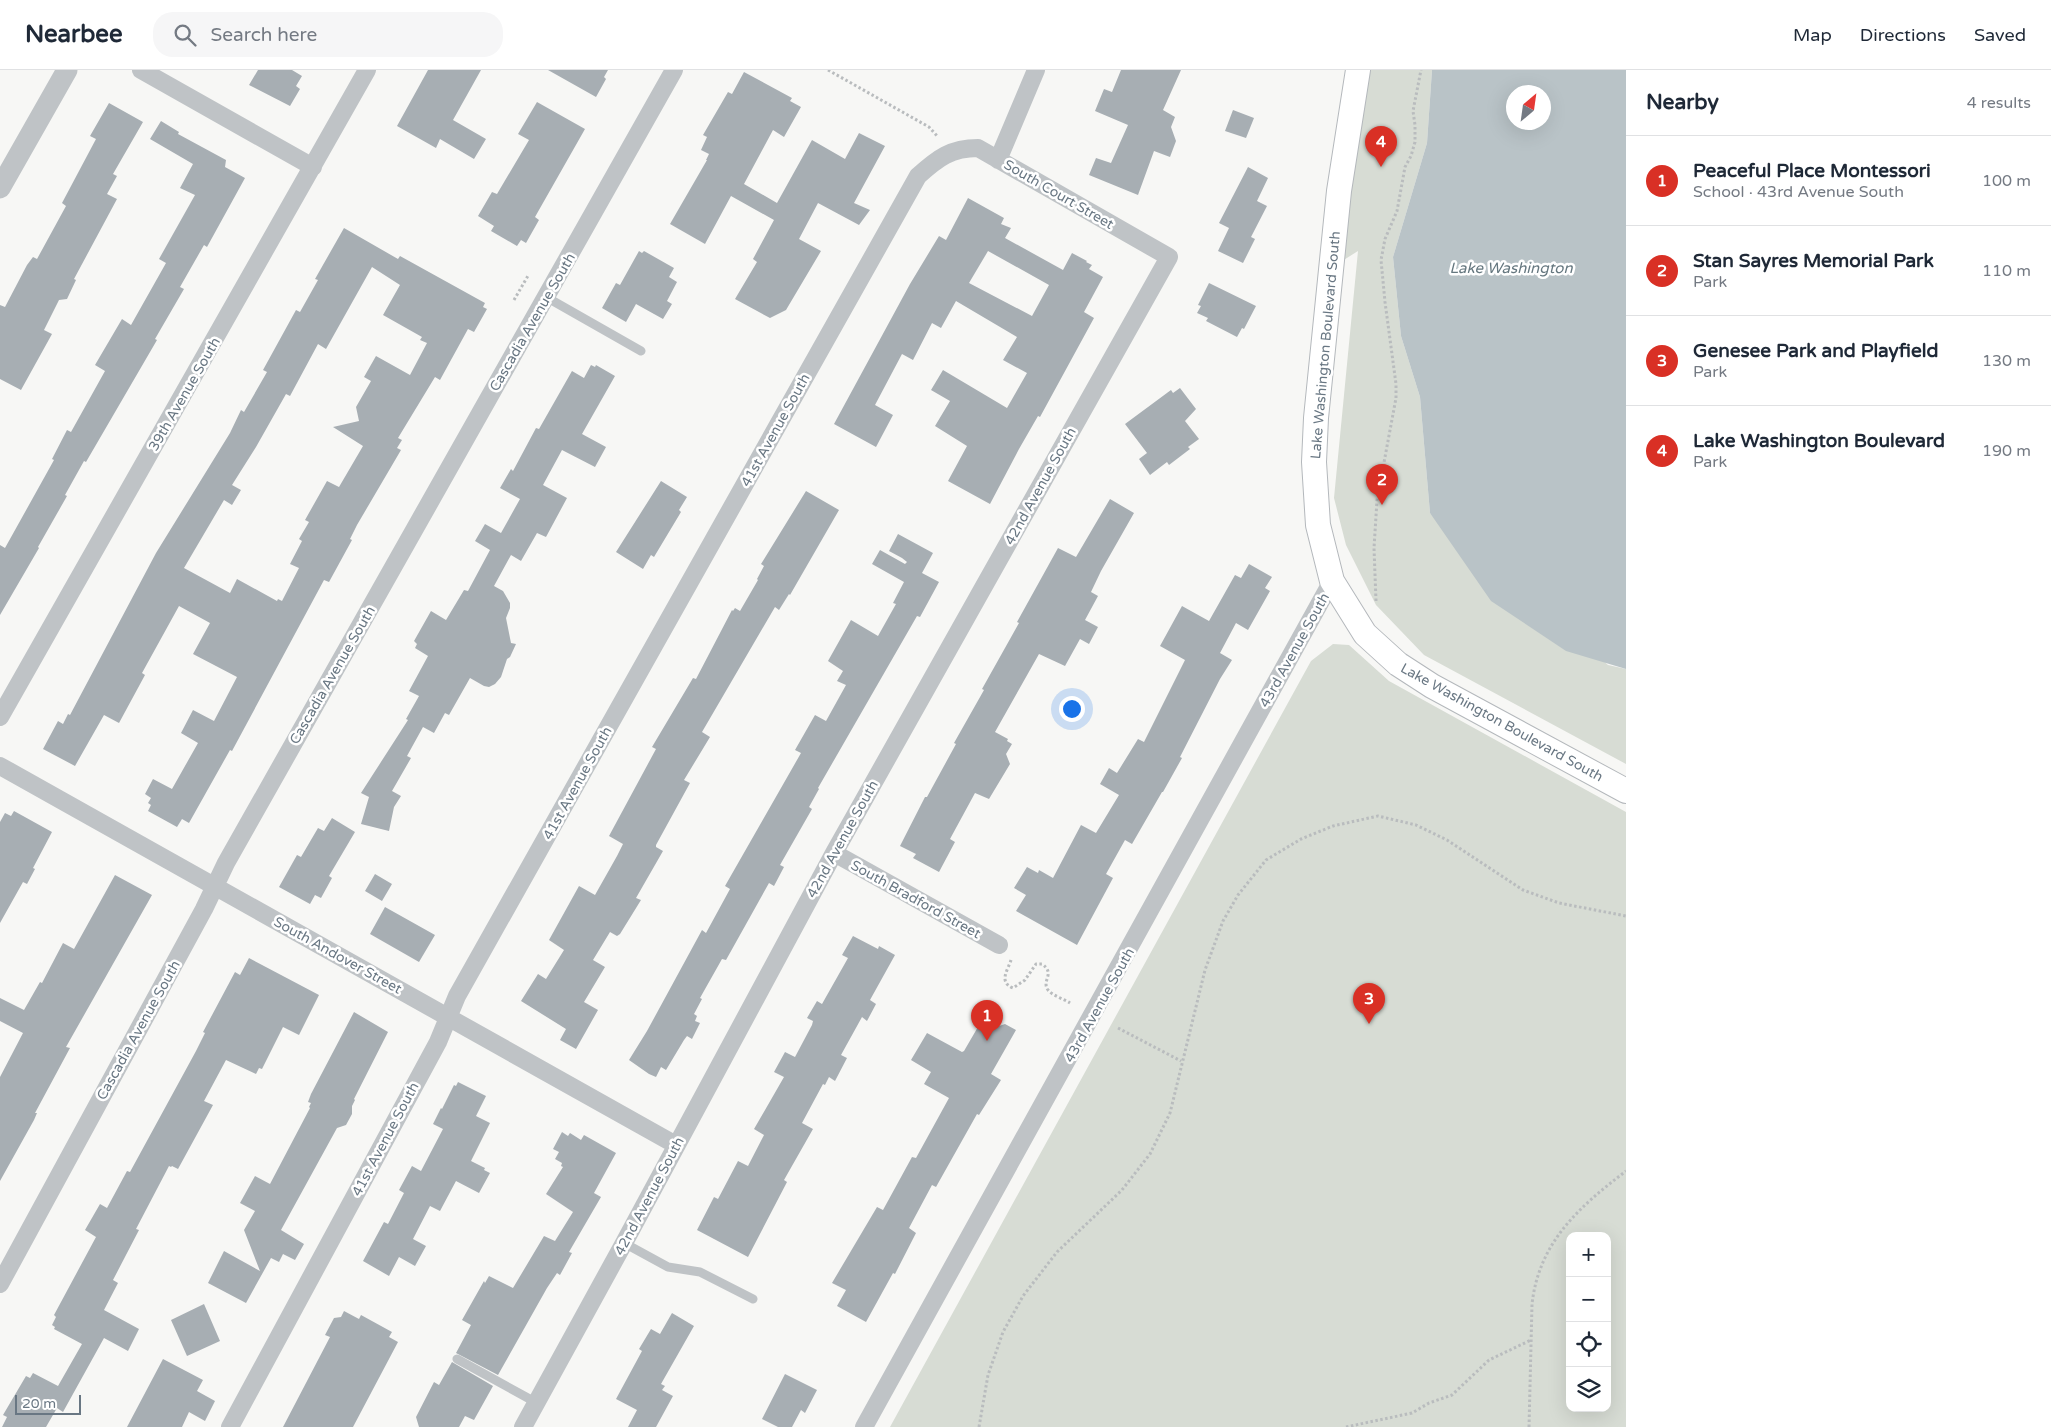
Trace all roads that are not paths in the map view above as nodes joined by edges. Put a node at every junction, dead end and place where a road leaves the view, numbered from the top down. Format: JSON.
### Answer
{"nodes":[{"id":1,"x":67,"y":70,"type":"edge"},
{"id":2,"x":140,"y":70,"type":"edge"},
{"id":3,"x":367,"y":70,"type":"edge"},
{"id":4,"x":674,"y":70,"type":"edge"},
{"id":5,"x":1036,"y":70,"type":"edge"},
{"id":6,"x":1358,"y":70,"type":"edge"},
{"id":7,"x":943,"y":147,"type":"joint"},
{"id":8,"x":998,"y":160,"type":"junction"},
{"id":9,"x":313,"y":167,"type":"junction"},
{"id":10,"x":0,"y":188,"type":"edge"},
{"id":11,"x":1169,"y":257,"type":"joint"},
{"id":12,"x":546,"y":297,"type":"junction"},
{"id":13,"x":641,"y":351,"type":"dead end"},
{"id":14,"x":1332,"y":581,"type":"junction"},
{"id":15,"x":0,"y":717,"type":"edge"},
{"id":16,"x":0,"y":766,"type":"edge"},
{"id":17,"x":1626,"y":791,"type":"edge"},
{"id":18,"x":834,"y":853,"type":"junction"},
{"id":19,"x":215,"y":886,"type":"junction"},
{"id":20,"x":1005,"y":950,"type":"road end"},
{"id":21,"x":448,"y":1016,"type":"junction"},
{"id":22,"x":676,"y":1145,"type":"junction"},
{"id":23,"x":624,"y":1243,"type":"junction"},
{"id":24,"x":0,"y":1284,"type":"edge"},
{"id":25,"x":753,"y":1299,"type":"dead end"},
{"id":26,"x":457,"y":1359,"type":"dead end"},
{"id":27,"x":537,"y":1403,"type":"junction"},
{"id":28,"x":230,"y":1427,"type":"edge"},
{"id":29,"x":523,"y":1427,"type":"edge"},
{"id":30,"x":864,"y":1427,"type":"edge"}],
"edges":[{"from":1,"to":10,"type":"street"},
{"from":2,"to":9,"type":"street"},
{"from":3,"to":9,"type":"street","name":"39th Avenue South"},
{"from":4,"to":12,"type":"street","name":"Cascadia Avenue South"},
{"from":5,"to":8,"type":"street"},
{"from":6,"to":14,"type":"main road","name":"Lake Washington Boulevard South"},
{"from":7,"to":8,"type":"street","name":"South Court Street"},
{"from":7,"to":21,"type":"street","name":"41st Avenue South"},
{"from":8,"to":11,"type":"street","name":"South Court Street"},
{"from":9,"to":15,"type":"street","name":"39th Avenue South"},
{"from":11,"to":18,"type":"street","name":"42nd Avenue South"},
{"from":12,"to":13,"type":"lane"},
{"from":12,"to":19,"type":"street","name":"Cascadia Avenue South"},
{"from":14,"to":17,"type":"main road","name":"Lake Washington Boulevard South"},
{"from":14,"to":30,"type":"street","name":"43rd Avenue South"},
{"from":16,"to":19,"type":"street","name":"South Andover Street"},
{"from":18,"to":20,"type":"street","name":"South Bradford Street"},
{"from":18,"to":22,"type":"street","name":"42nd Avenue South"},
{"from":19,"to":21,"type":"street","name":"South Andover Street"},
{"from":19,"to":24,"type":"street","name":"Cascadia Avenue South"},
{"from":21,"to":22,"type":"street","name":"South Andover Street"},
{"from":21,"to":28,"type":"street","name":"41st Avenue South"},
{"from":22,"to":23,"type":"street","name":"42nd Avenue South"},
{"from":23,"to":25,"type":"lane"},
{"from":23,"to":27,"type":"street","name":"42nd Avenue South"},
{"from":26,"to":27,"type":"lane"},
{"from":27,"to":29,"type":"street","name":"42nd Avenue South"}]}
